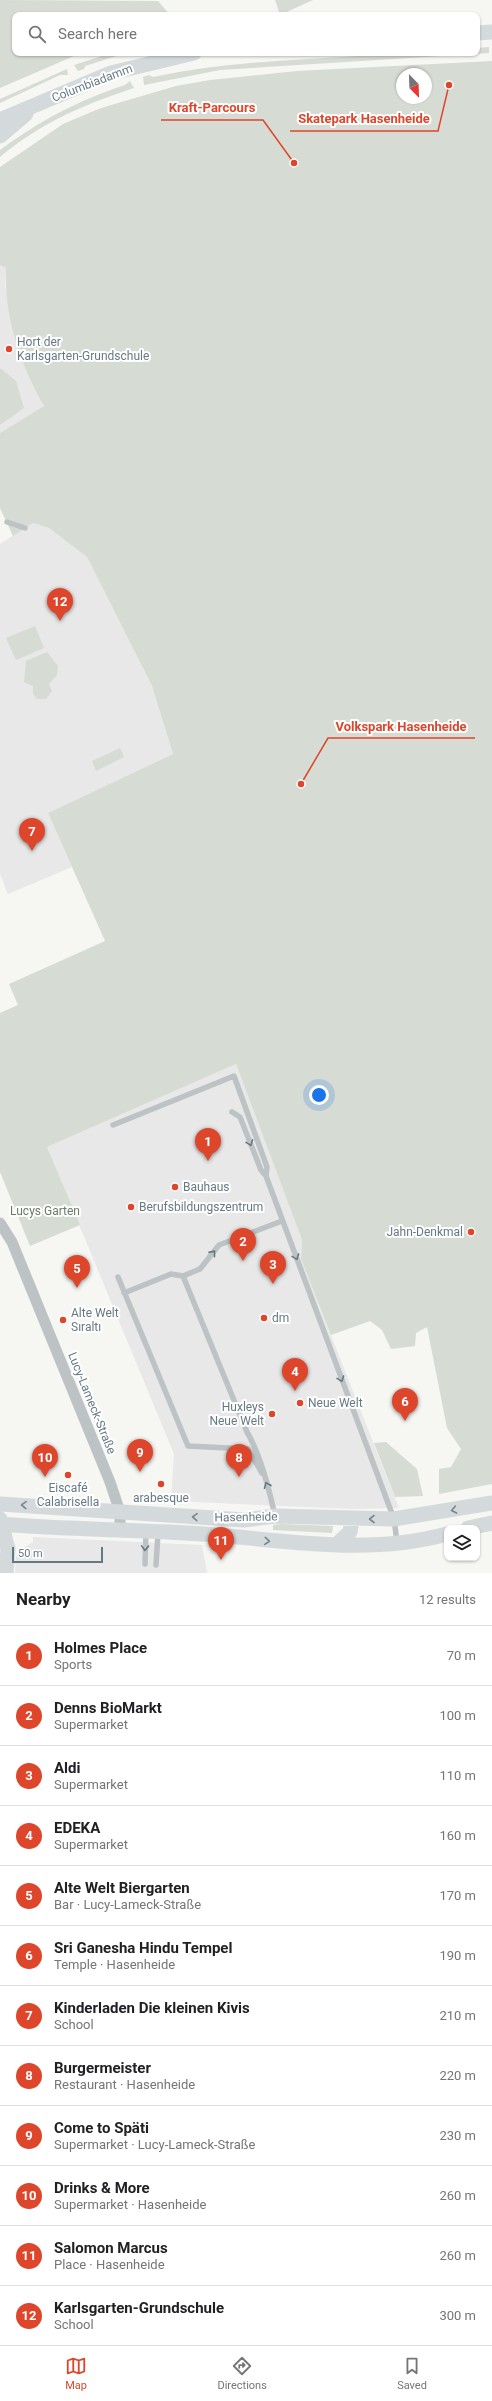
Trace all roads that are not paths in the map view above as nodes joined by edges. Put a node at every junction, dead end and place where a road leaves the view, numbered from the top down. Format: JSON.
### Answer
{"nodes":[{"id":1,"x":492,"y":32,"type":"edge"},
{"id":2,"x":480,"y":33,"type":"edge"},
{"id":3,"x":179,"y":56,"type":"edge"},
{"id":4,"x":38,"y":104,"type":"junction"},
{"id":5,"x":0,"y":120,"type":"edge"},
{"id":6,"x":0,"y":136,"type":"edge"},
{"id":7,"x":7,"y":522,"type":"dead end"},
{"id":8,"x":25,"y":528,"type":"dead end"},
{"id":9,"x":232,"y":1112,"type":"dead end"},
{"id":10,"x":113,"y":1125,"type":"dead end"},
{"id":11,"x":266,"y":1176,"type":"junction"},
{"id":12,"x":282,"y":1221,"type":"junction"},
{"id":13,"x":0,"y":1223,"type":"edge"},
{"id":14,"x":182,"y":1276,"type":"junction"},
{"id":15,"x":118,"y":1277,"type":"dead end"},
{"id":16,"x":124,"y":1293,"type":"junction"},
{"id":17,"x":262,"y":1472,"type":"junction"},
{"id":18,"x":492,"y":1503,"type":"edge"},
{"id":19,"x":0,"y":1504,"type":"edge"},
{"id":20,"x":120,"y":1512,"type":"junction"},
{"id":21,"x":275,"y":1516,"type":"junction"},
{"id":22,"x":352,"y":1519,"type":"junction"},
{"id":23,"x":394,"y":1520,"type":"junction"},
{"id":24,"x":1,"y":1523,"type":"edge"},
{"id":25,"x":492,"y":1523,"type":"edge"},
{"id":26,"x":480,"y":1526,"type":"edge"},
{"id":27,"x":120,"y":1530,"type":"junction"},
{"id":28,"x":152,"y":1531,"type":"junction"},
{"id":29,"x":444,"y":1535,"type":"edge"},
{"id":30,"x":397,"y":1544,"type":"junction"},
{"id":31,"x":336,"y":1545,"type":"junction"},
{"id":32,"x":145,"y":1564,"type":"dead end"},
{"id":33,"x":156,"y":1565,"type":"dead end"},
{"id":34,"x":6,"y":1573,"type":"edge"}],
"edges":[{"from":1,"to":2,"type":"main road"},
{"from":3,"to":4,"type":"main road","name":"Columbiadamm"},
{"from":4,"to":5,"type":"main road","name":"Columbiadamm"},
{"from":4,"to":6,"type":"main road","name":"Columbiadamm"},
{"from":7,"to":8,"type":"lane"},
{"from":9,"to":11,"type":"lane","one_way":true},
{"from":10,"to":11,"type":"lane"},
{"from":11,"to":12,"type":"lane"},
{"from":14,"to":12,"type":"lane","one_way":true},
{"from":12,"to":23,"type":"lane","one_way":true},
{"from":13,"to":20,"type":"street","name":"Lucy-Lameck-Straße"},
{"from":14,"to":16,"type":"lane"},
{"from":14,"to":17,"type":"lane"},
{"from":15,"to":16,"type":"lane"},
{"from":16,"to":17,"type":"lane"},
{"from":21,"to":17,"type":"lane","one_way":true},
{"from":18,"to":23,"type":"main road","name":"Hasenheide","one_way":true},
{"from":20,"to":19,"type":"main road","name":"Hasenheide","one_way":true},
{"from":21,"to":20,"type":"main road","name":"Hasenheide","one_way":true},
{"from":20,"to":27,"type":"street","name":"Lucy-Lameck-Straße"},
{"from":21,"to":22,"type":"main road","name":"Hasenheide"},
{"from":23,"to":22,"type":"main road","name":"Hasenheide","one_way":true},
{"from":22,"to":31,"type":"main road"},
{"from":23,"to":30,"type":"lane"},
{"from":24,"to":27,"type":"main road","name":"Hasenheide"},
{"from":24,"to":34,"type":"main road"},
{"from":25,"to":26,"type":"main road"},
{"from":27,"to":28,"type":"main road","name":"Hasenheide"},
{"from":28,"to":31,"type":"main road","name":"Hasenheide","one_way":true},
{"from":28,"to":32,"type":"lane","one_way":true},
{"from":28,"to":33,"type":"lane"},
{"from":29,"to":30,"type":"main road","name":"Hasenheide"},
{"from":30,"to":31,"type":"main road","name":"Hasenheide"}]}
